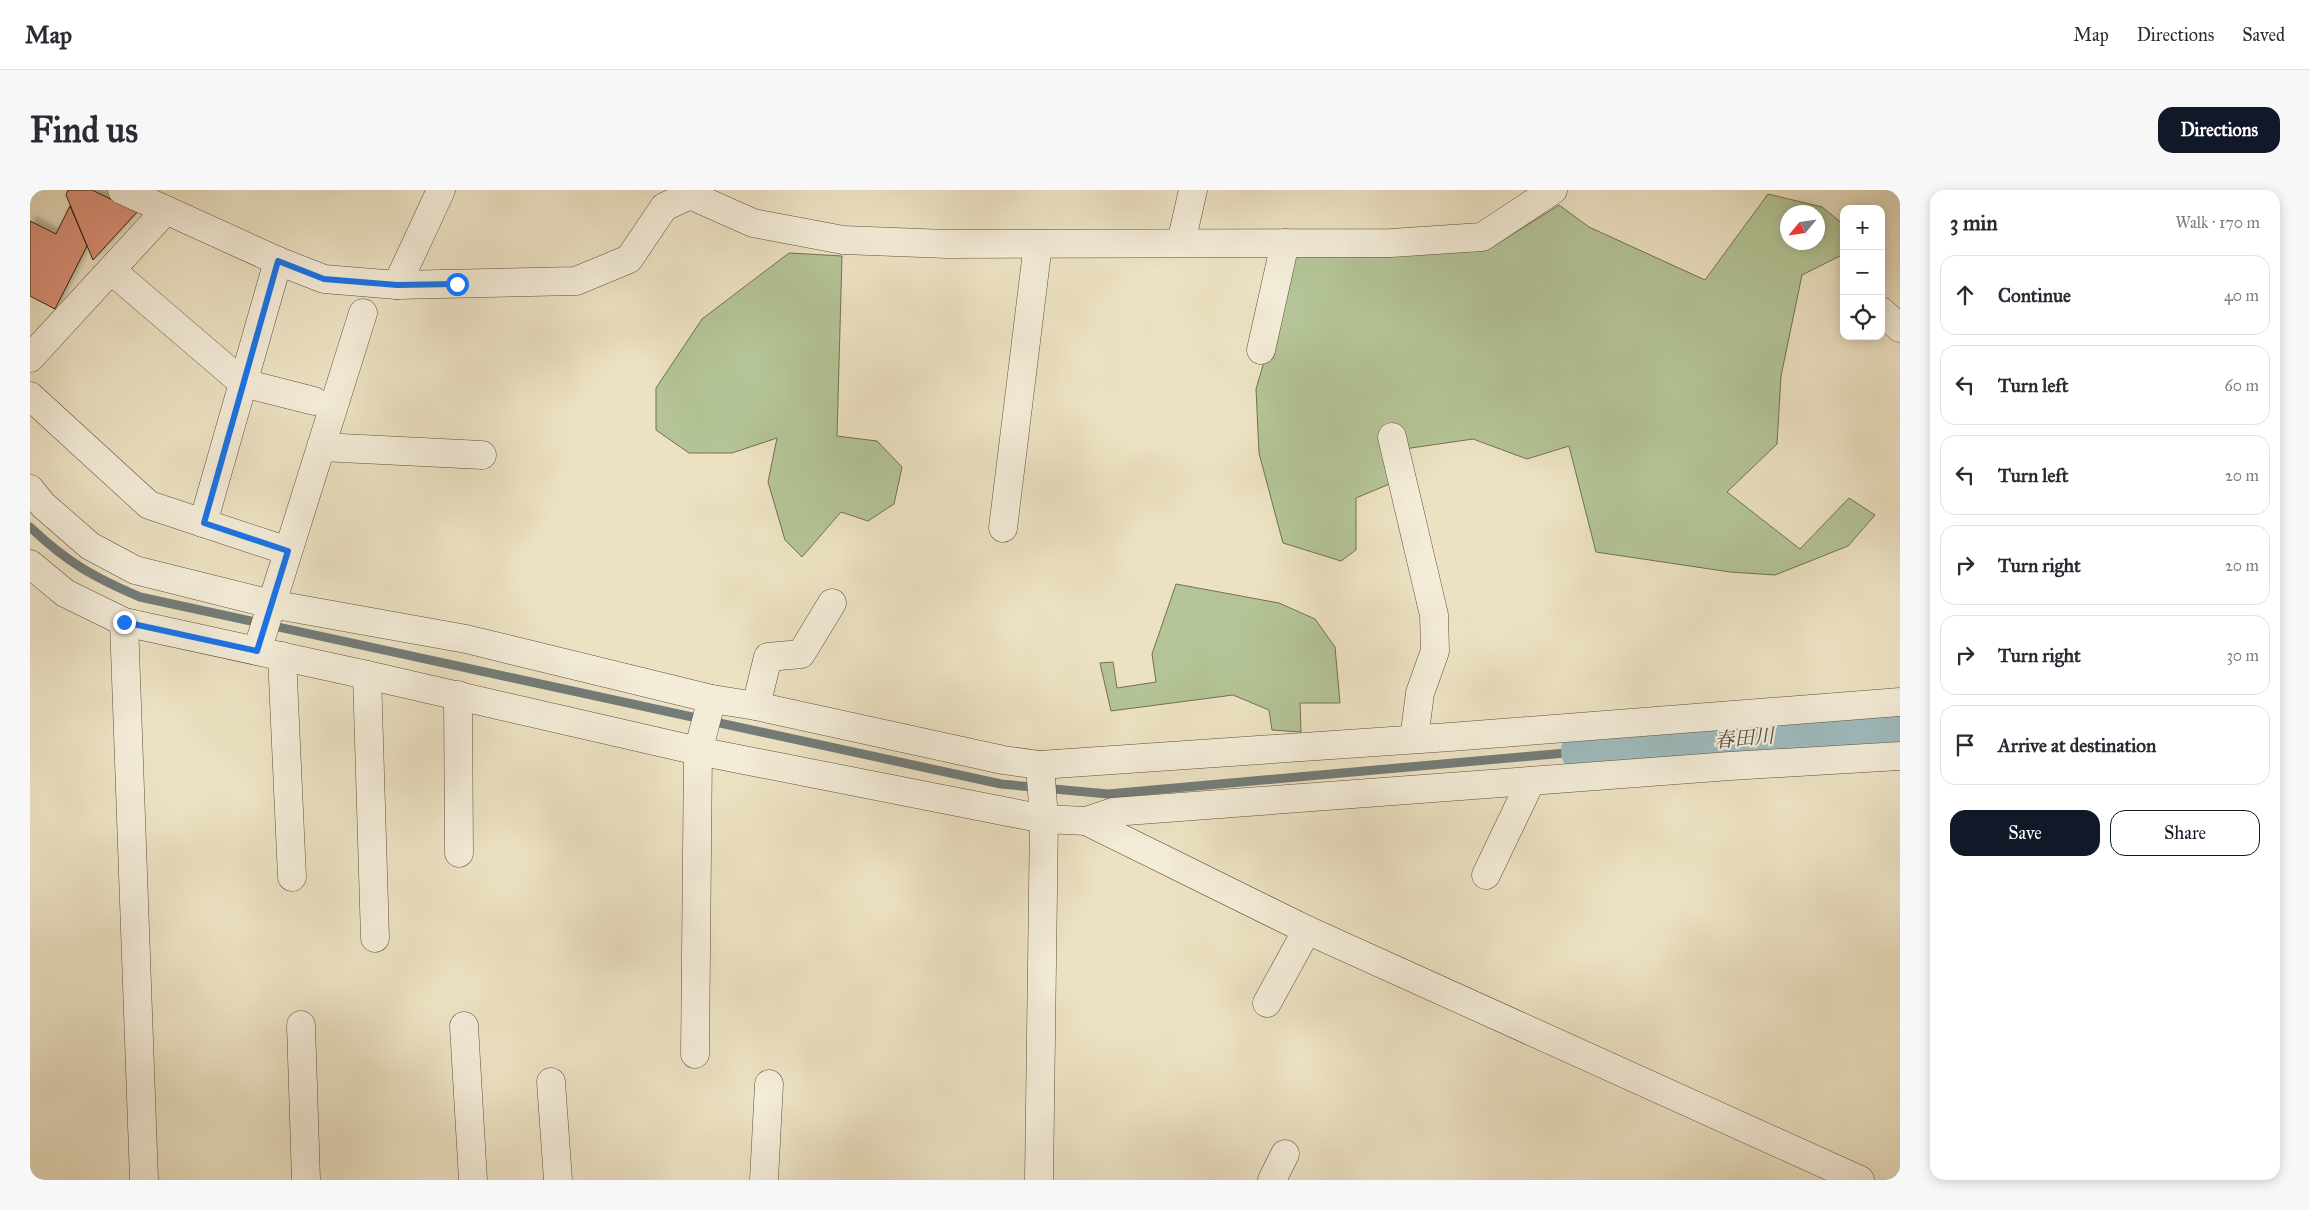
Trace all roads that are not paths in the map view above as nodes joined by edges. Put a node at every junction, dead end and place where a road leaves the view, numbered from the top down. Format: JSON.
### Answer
{"nodes":[{"id":1,"x":122,"y":190,"type":"edge"},
{"id":2,"x":441,"y":190,"type":"edge"},
{"id":3,"x":1193,"y":190,"type":"edge"},
{"id":4,"x":1553,"y":190,"type":"edge"},
{"id":5,"x":166,"y":210,"type":"junction"},
{"id":6,"x":1181,"y":243,"type":"junction"},
{"id":7,"x":1285,"y":243,"type":"junction"},
{"id":8,"x":1038,"y":244,"type":"junction"},
{"id":9,"x":278,"y":261,"type":"junction"},
{"id":10,"x":111,"y":270,"type":"junction"},
{"id":11,"x":397,"y":285,"type":"junction"},
{"id":12,"x":363,"y":313,"type":"dead end"},
{"id":13,"x":1885,"y":315,"type":"edge"},
{"id":14,"x":1900,"y":328,"type":"edge"},
{"id":15,"x":1260,"y":350,"type":"dead end"},
{"id":16,"x":30,"y":358,"type":"edge"},
{"id":17,"x":243,"y":383,"type":"junction"},
{"id":18,"x":30,"y":396,"type":"edge"},
{"id":19,"x":314,"y":401,"type":"dead end"},
{"id":20,"x":1392,"y":437,"type":"dead end"},
{"id":21,"x":321,"y":447,"type":"junction"},
{"id":22,"x":482,"y":456,"type":"dead end"},
{"id":23,"x":30,"y":489,"type":"edge"},
{"id":24,"x":204,"y":523,"type":"junction"},
{"id":25,"x":1003,"y":528,"type":"dead end"},
{"id":26,"x":288,"y":551,"type":"junction"},
{"id":27,"x":30,"y":564,"type":"edge"},
{"id":28,"x":832,"y":603,"type":"dead end"},
{"id":29,"x":271,"y":604,"type":"junction"},
{"id":30,"x":124,"y":622,"type":"junction"},
{"id":31,"x":270,"y":653,"type":"junction"},
{"id":32,"x":366,"y":674,"type":"junction"},
{"id":33,"x":458,"y":695,"type":"junction"},
{"id":34,"x":712,"y":698,"type":"junction"},
{"id":35,"x":1900,"y":702,"type":"edge"},
{"id":36,"x":756,"y":706,"type":"junction"},
{"id":37,"x":1414,"y":739,"type":"junction"},
{"id":38,"x":698,"y":751,"type":"junction"},
{"id":39,"x":1900,"y":756,"type":"edge"},
{"id":40,"x":1040,"y":765,"type":"junction"},
{"id":41,"x":1531,"y":781,"type":"junction"},
{"id":42,"x":1044,"y":815,"type":"junction"},
{"id":43,"x":1086,"y":821,"type":"junction"},
{"id":44,"x":459,"y":853,"type":"dead end"},
{"id":45,"x":1486,"y":875,"type":"dead end"},
{"id":46,"x":292,"y":877,"type":"dead end"},
{"id":47,"x":1307,"y":930,"type":"junction"},
{"id":48,"x":375,"y":938,"type":"dead end"},
{"id":49,"x":1267,"y":1003,"type":"dead end"},
{"id":50,"x":301,"y":1025,"type":"dead end"},
{"id":51,"x":464,"y":1026,"type":"dead end"},
{"id":52,"x":695,"y":1054,"type":"dead end"},
{"id":53,"x":551,"y":1082,"type":"dead end"},
{"id":54,"x":769,"y":1084,"type":"dead end"},
{"id":55,"x":1285,"y":1154,"type":"dead end"},
{"id":56,"x":144,"y":1180,"type":"edge"},
{"id":57,"x":306,"y":1180,"type":"edge"},
{"id":58,"x":472,"y":1180,"type":"edge"},
{"id":59,"x":558,"y":1180,"type":"edge"},
{"id":60,"x":764,"y":1180,"type":"edge"},
{"id":61,"x":1039,"y":1180,"type":"edge"},
{"id":62,"x":1272,"y":1180,"type":"edge"},
{"id":63,"x":1860,"y":1180,"type":"edge"}],
"edges":[{"from":1,"to":5,"type":"street"},
{"from":2,"to":11,"type":"street"},
{"from":3,"to":6,"type":"street"},
{"from":4,"to":7,"type":"street"},
{"from":5,"to":9,"type":"street"},
{"from":5,"to":10,"type":"street"},
{"from":6,"to":7,"type":"street"},
{"from":6,"to":8,"type":"street"},
{"from":7,"to":15,"type":"street"},
{"from":8,"to":11,"type":"street"},
{"from":8,"to":25,"type":"street"},
{"from":9,"to":11,"type":"street"},
{"from":9,"to":17,"type":"street"},
{"from":10,"to":16,"type":"street"},
{"from":10,"to":17,"type":"street"},
{"from":12,"to":21,"type":"street"},
{"from":13,"to":14,"type":"street"},
{"from":17,"to":19,"type":"street"},
{"from":17,"to":24,"type":"street"},
{"from":18,"to":24,"type":"street"},
{"from":20,"to":37,"type":"street"},
{"from":21,"to":22,"type":"street"},
{"from":21,"to":26,"type":"street"},
{"from":23,"to":29,"type":"street"},
{"from":24,"to":26,"type":"street"},
{"from":26,"to":29,"type":"street"},
{"from":27,"to":30,"type":"street"},
{"from":28,"to":36,"type":"street"},
{"from":29,"to":31,"type":"street"},
{"from":29,"to":34,"type":"street"},
{"from":30,"to":31,"type":"street"},
{"from":30,"to":56,"type":"street"},
{"from":31,"to":32,"type":"street"},
{"from":31,"to":46,"type":"street"},
{"from":32,"to":33,"type":"street"},
{"from":32,"to":48,"type":"street"},
{"from":33,"to":38,"type":"street"},
{"from":33,"to":44,"type":"street"},
{"from":34,"to":36,"type":"street"},
{"from":34,"to":38,"type":"street"},
{"from":35,"to":37,"type":"street"},
{"from":36,"to":40,"type":"street"},
{"from":37,"to":40,"type":"street"},
{"from":38,"to":42,"type":"street"},
{"from":38,"to":52,"type":"street"},
{"from":39,"to":41,"type":"street"},
{"from":40,"to":42,"type":"street"},
{"from":41,"to":43,"type":"street"},
{"from":41,"to":45,"type":"street"},
{"from":42,"to":43,"type":"street"},
{"from":42,"to":61,"type":"street"},
{"from":43,"to":47,"type":"street"},
{"from":47,"to":49,"type":"street"},
{"from":47,"to":63,"type":"street"},
{"from":50,"to":57,"type":"street"},
{"from":51,"to":58,"type":"street"},
{"from":53,"to":59,"type":"street"},
{"from":54,"to":60,"type":"street"},
{"from":55,"to":62,"type":"street"}]}
